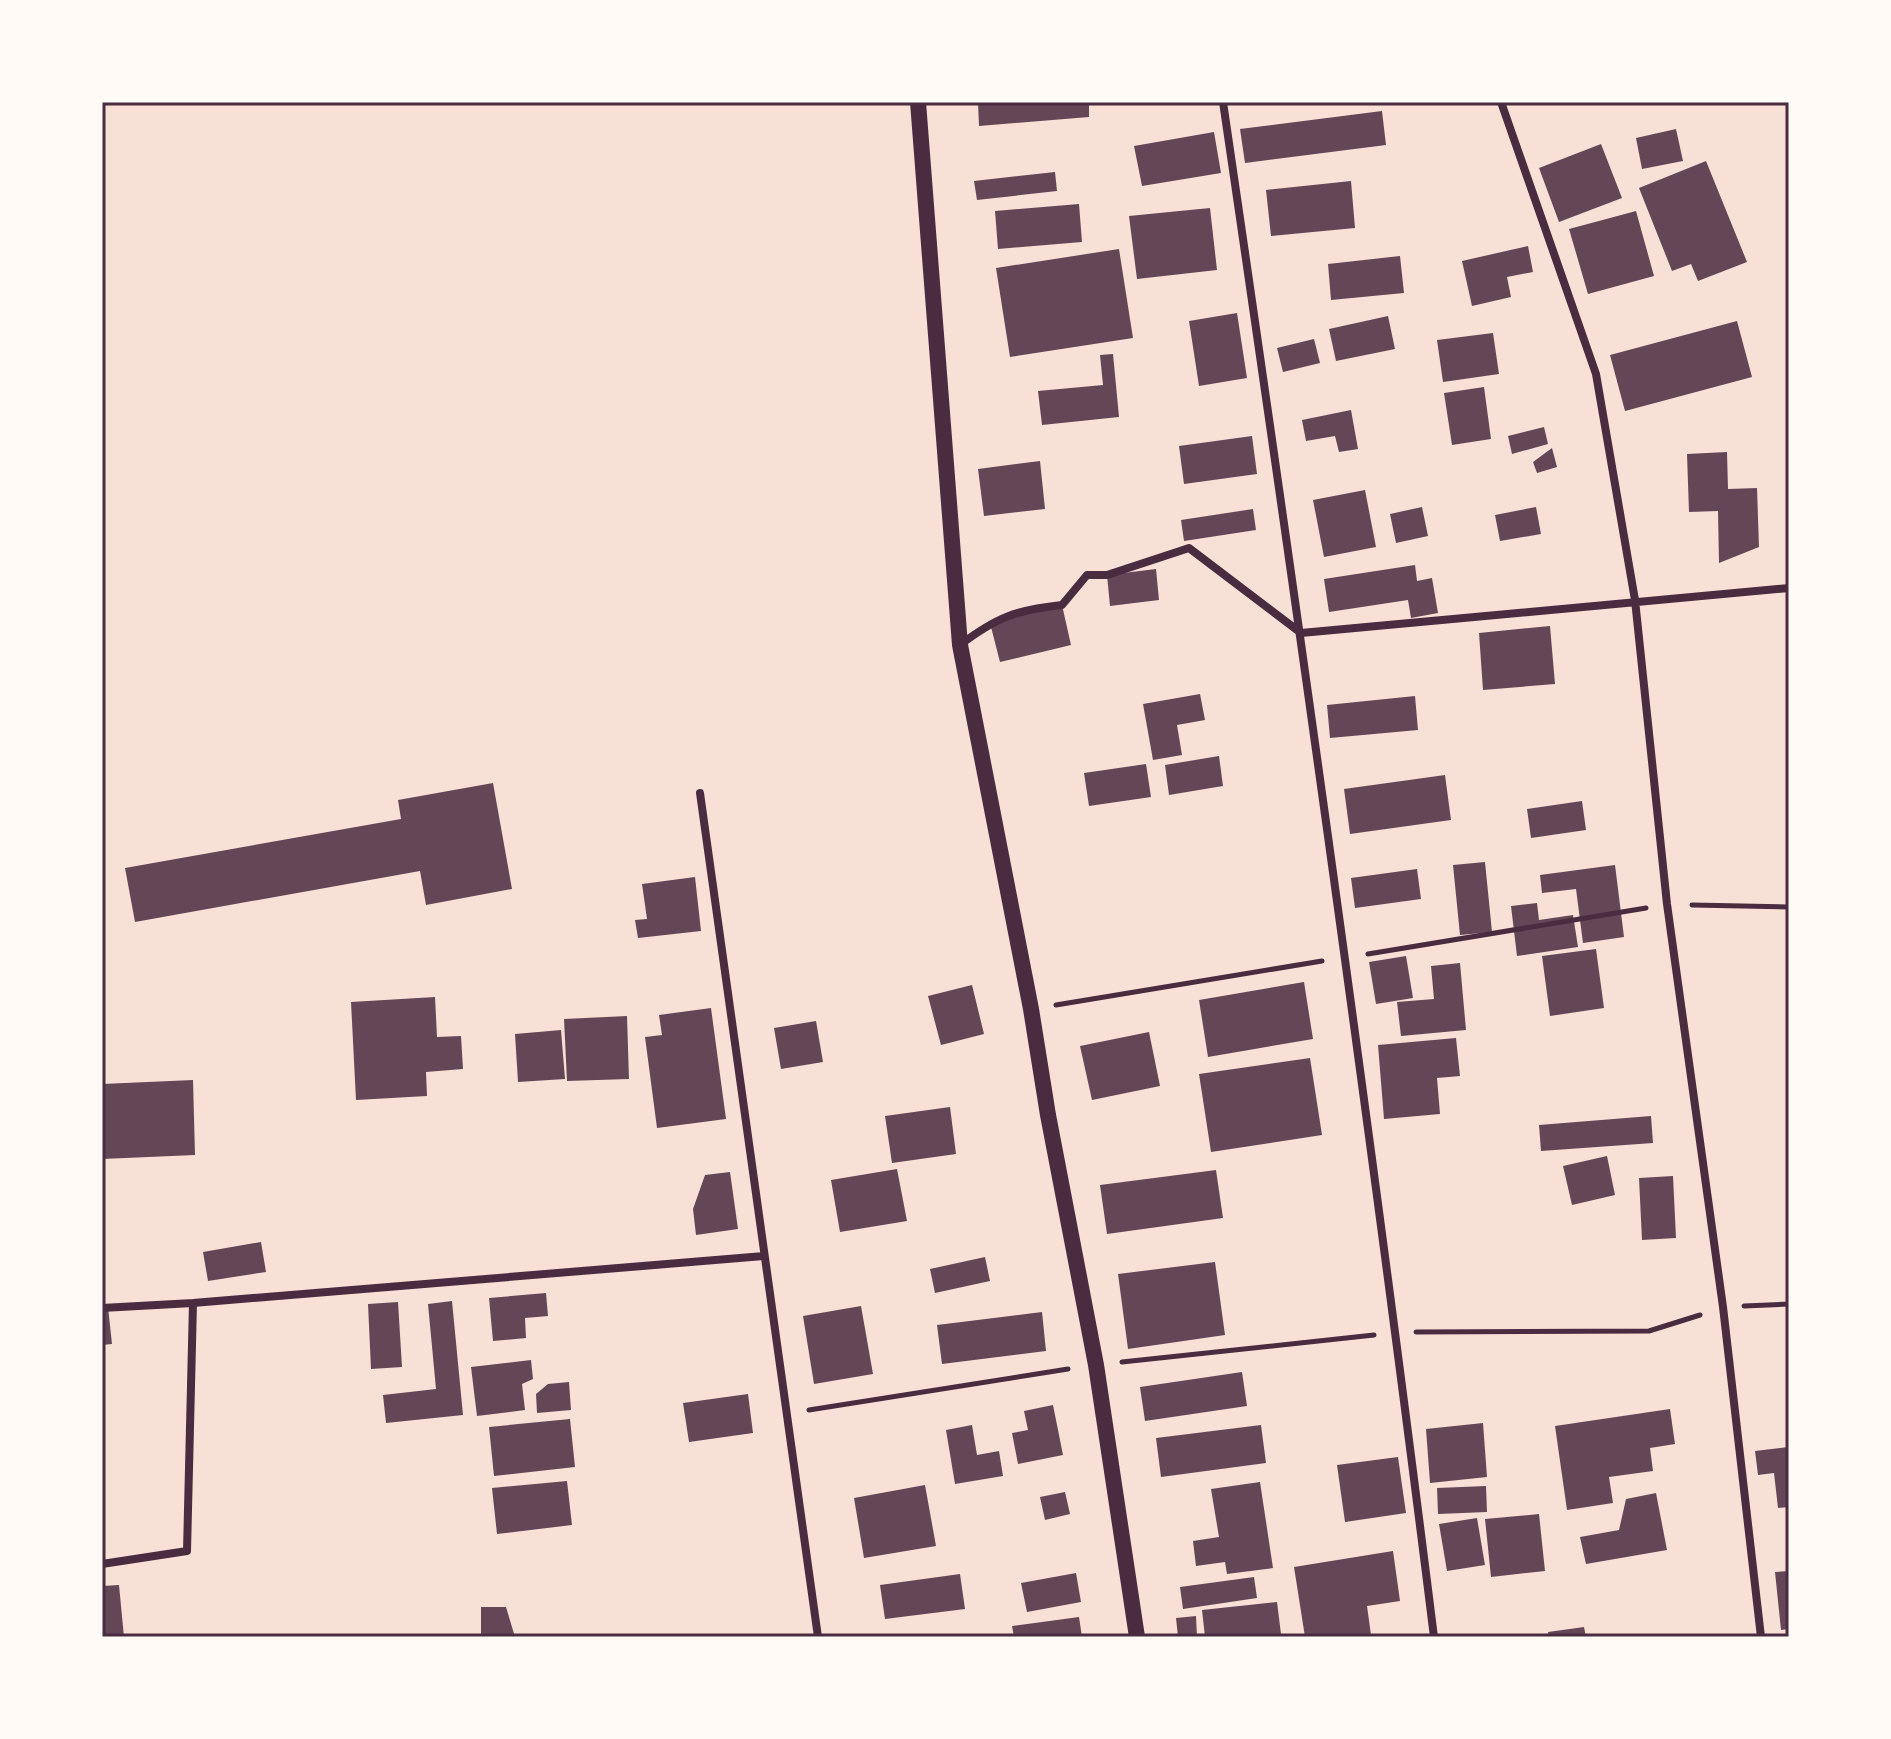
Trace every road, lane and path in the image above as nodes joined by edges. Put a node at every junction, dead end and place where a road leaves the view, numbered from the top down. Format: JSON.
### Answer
{"nodes":[{"id":1,"x":918,"y":102,"type":"edge"},
{"id":2,"x":1223,"y":102,"type":"edge"},
{"id":3,"x":1501,"y":102,"type":"edge"},
{"id":4,"x":1789,"y":588,"type":"edge"},
{"id":5,"x":1635,"y":600,"type":"junction"},
{"id":6,"x":1301,"y":633,"type":"junction"},
{"id":7,"x":960,"y":645,"type":"junction"},
{"id":8,"x":700,"y":793,"type":"dead end"},
{"id":9,"x":1667,"y":904,"type":"junction"},
{"id":10,"x":1789,"y":907,"type":"edge"},
{"id":11,"x":764,"y":1256,"type":"junction"},
{"id":12,"x":193,"y":1303,"type":"junction"},
{"id":13,"x":1789,"y":1304,"type":"edge"},
{"id":14,"x":1723,"y":1307,"type":"junction"},
{"id":15,"x":102,"y":1308,"type":"edge"},
{"id":16,"x":1396,"y":1332,"type":"junction"},
{"id":17,"x":1096,"y":1365,"type":"junction"},
{"id":18,"x":788,"y":1412,"type":"junction"},
{"id":19,"x":102,"y":1564,"type":"edge"},
{"id":20,"x":818,"y":1637,"type":"edge"},
{"id":21,"x":1137,"y":1637,"type":"edge"},
{"id":22,"x":1434,"y":1637,"type":"edge"},
{"id":23,"x":1761,"y":1637,"type":"edge"}],
"edges":[{"from":1,"to":7,"type":"main road"},
{"from":2,"to":6,"type":"street"},
{"from":3,"to":5,"type":"street"},
{"from":4,"to":5,"type":"street"},
{"from":5,"to":6,"type":"street"},
{"from":5,"to":9,"type":"street"},
{"from":6,"to":7,"type":"street"},
{"from":6,"to":16,"type":"street"},
{"from":7,"to":17,"type":"main road"},
{"from":8,"to":11,"type":"street"},
{"from":9,"to":10,"type":"path"},
{"from":9,"to":14,"type":"street"},
{"from":11,"to":12,"type":"street"},
{"from":11,"to":18,"type":"street"},
{"from":12,"to":15,"type":"street"},
{"from":12,"to":19,"type":"street"},
{"from":13,"to":14,"type":"path"},
{"from":14,"to":16,"type":"path"},
{"from":14,"to":23,"type":"street"},
{"from":16,"to":17,"type":"path"},
{"from":16,"to":22,"type":"street"},
{"from":17,"to":18,"type":"path"},
{"from":17,"to":21,"type":"main road"},
{"from":18,"to":20,"type":"street"}]}
